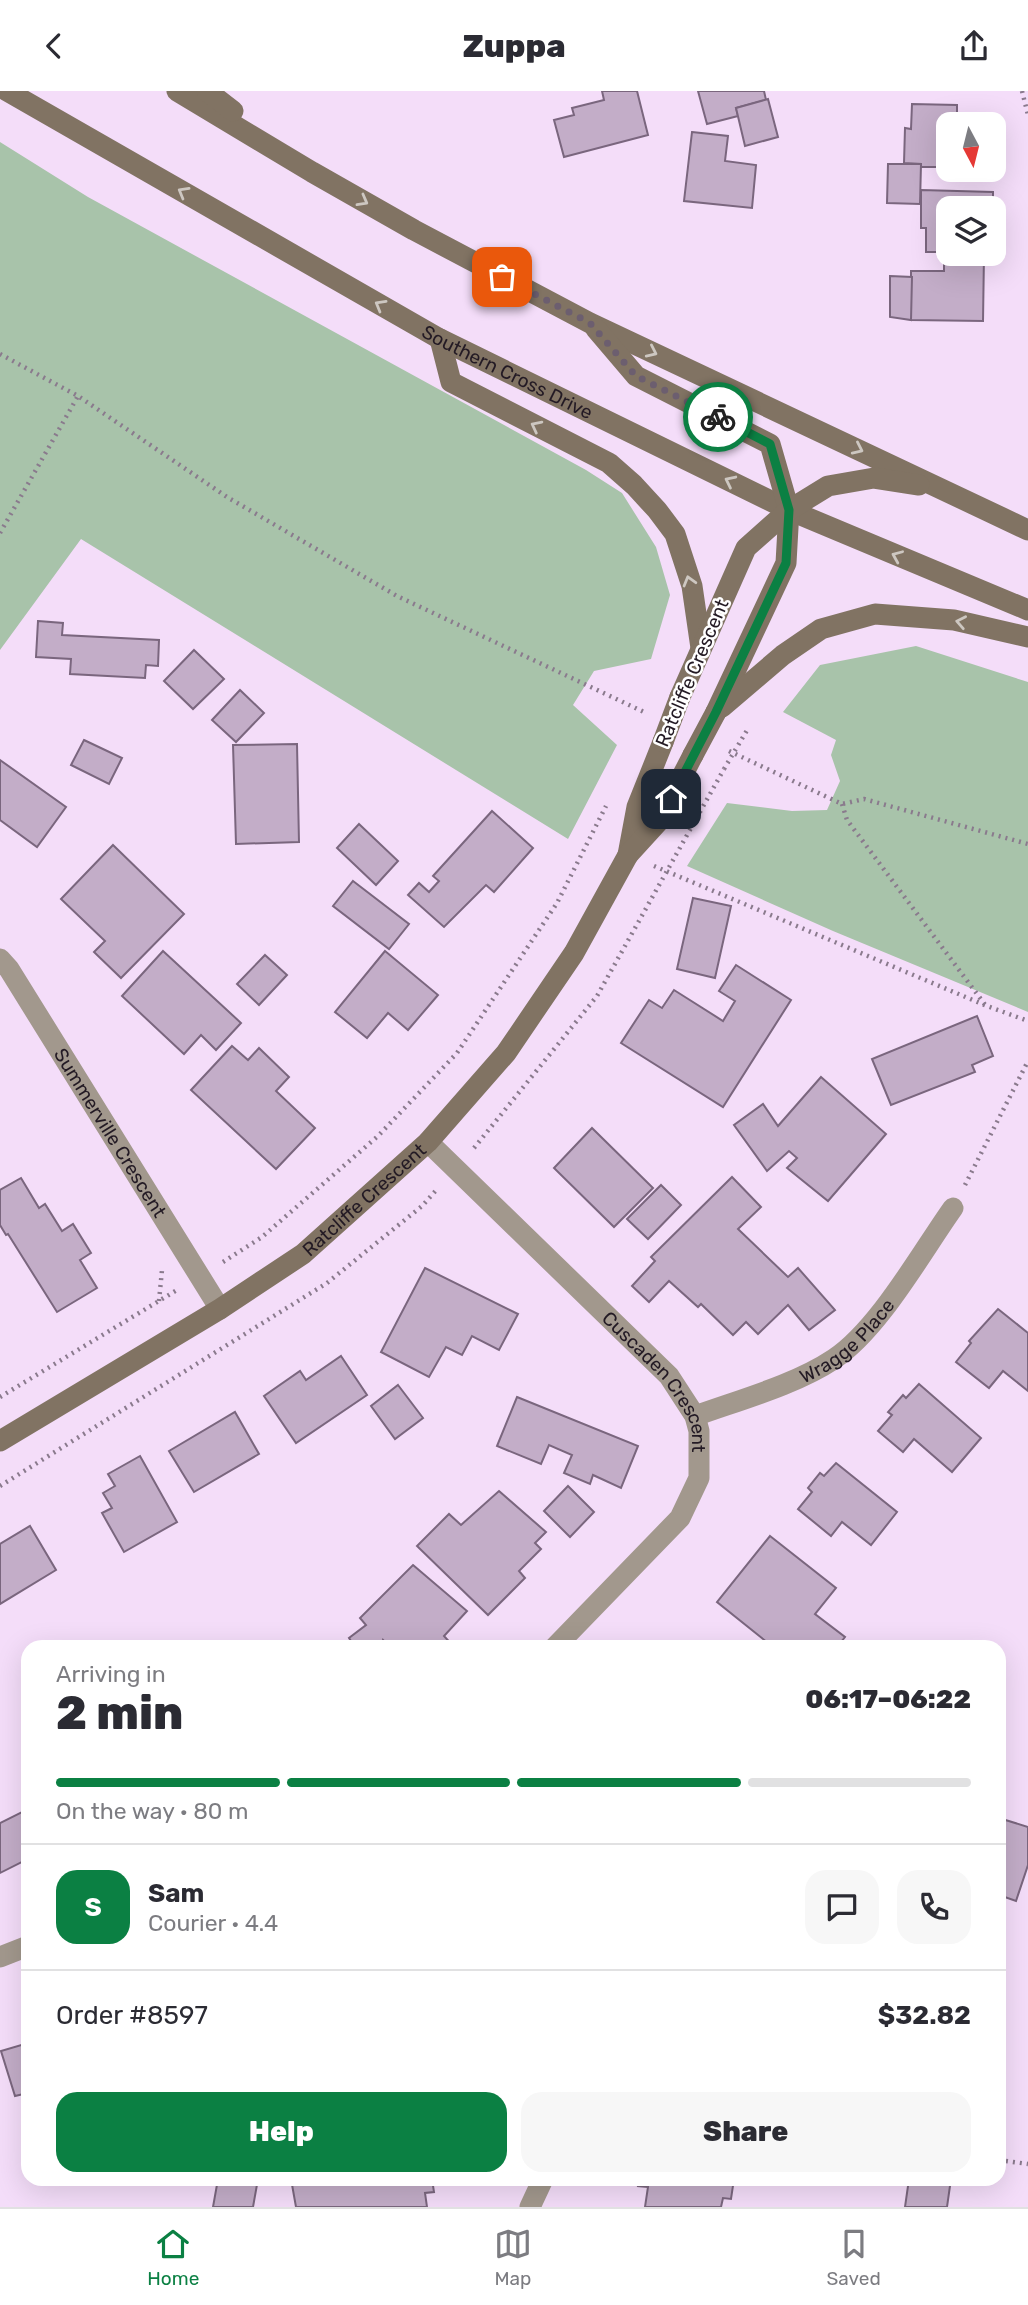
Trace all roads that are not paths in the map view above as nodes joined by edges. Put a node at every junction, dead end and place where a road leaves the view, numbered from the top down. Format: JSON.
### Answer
{"nodes":[{"id":1,"x":7,"y":91,"type":"edge"},
{"id":2,"x":177,"y":91,"type":"edge"},
{"id":3,"x":207,"y":91,"type":"edge"},
{"id":4,"x":312,"y":172,"type":"junction"},
{"id":5,"x":590,"y":323,"type":"junction"},
{"id":6,"x":440,"y":339,"type":"junction"},
{"id":7,"x":942,"y":489,"type":"junction"},
{"id":8,"x":789,"y":510,"type":"junction"},
{"id":9,"x":1028,"y":530,"type":"edge"},
{"id":10,"x":1028,"y":610,"type":"edge"},
{"id":11,"x":1028,"y":637,"type":"edge"},
{"id":12,"x":701,"y":648,"type":"junction"},
{"id":13,"x":716,"y":712,"type":"junction"},
{"id":14,"x":628,"y":855,"type":"junction"},
{"id":15,"x":0,"y":959,"type":"edge"},
{"id":16,"x":428,"y":1142,"type":"junction"},
{"id":17,"x":953,"y":1208,"type":"road end"},
{"id":18,"x":220,"y":1309,"type":"junction"},
{"id":19,"x":695,"y":1416,"type":"junction"},
{"id":20,"x":0,"y":1441,"type":"edge"},
{"id":21,"x":562,"y":1640,"type":"edge"},
{"id":22,"x":21,"y":1949,"type":"edge"},
{"id":23,"x":0,"y":1957,"type":"edge"},
{"id":24,"x":540,"y":2186,"type":"edge"},
{"id":25,"x":530,"y":2207,"type":"edge"}],
"edges":[{"from":6,"to":1,"type":"main road","name":"Southern Cross Drive","one_way":true},
{"from":2,"to":4,"type":"main road"},
{"from":3,"to":4,"type":"main road"},
{"from":4,"to":5,"type":"main road","one_way":true},
{"from":5,"to":7,"type":"main road","one_way":true},
{"from":5,"to":8,"type":"main road","name":"Ratcliffe Crescent"},
{"from":8,"to":6,"type":"main road","name":"Southern Cross Drive","one_way":true},
{"from":12,"to":6,"type":"main road","one_way":true},
{"from":7,"to":8,"type":"main road","name":"Ratcliffe Crescent"},
{"from":7,"to":9,"type":"main road"},
{"from":10,"to":8,"type":"main road","name":"Southern Cross Drive","one_way":true},
{"from":8,"to":12,"type":"main road","name":"Ratcliffe Crescent"},
{"from":8,"to":13,"type":"main road","name":"Ratcliffe Crescent"},
{"from":11,"to":13,"type":"main road","one_way":true},
{"from":12,"to":14,"type":"main road","name":"Ratcliffe Crescent","bridge":true},
{"from":13,"to":14,"type":"main road","name":"Ratcliffe Crescent","bridge":true},
{"from":14,"to":16,"type":"main road","name":"Ratcliffe Crescent"},
{"from":15,"to":18,"type":"street","name":"Summerville Crescent"},
{"from":16,"to":18,"type":"main road","name":"Ratcliffe Crescent"},
{"from":16,"to":19,"type":"street","name":"Cuscaden Crescent"},
{"from":17,"to":19,"type":"street","name":"Wragge Place"},
{"from":18,"to":20,"type":"main road","name":"Ratcliffe Crescent"},
{"from":19,"to":21,"type":"street","name":"Cuscaden Crescent"},
{"from":22,"to":23,"type":"street"},
{"from":24,"to":25,"type":"street"}]}
